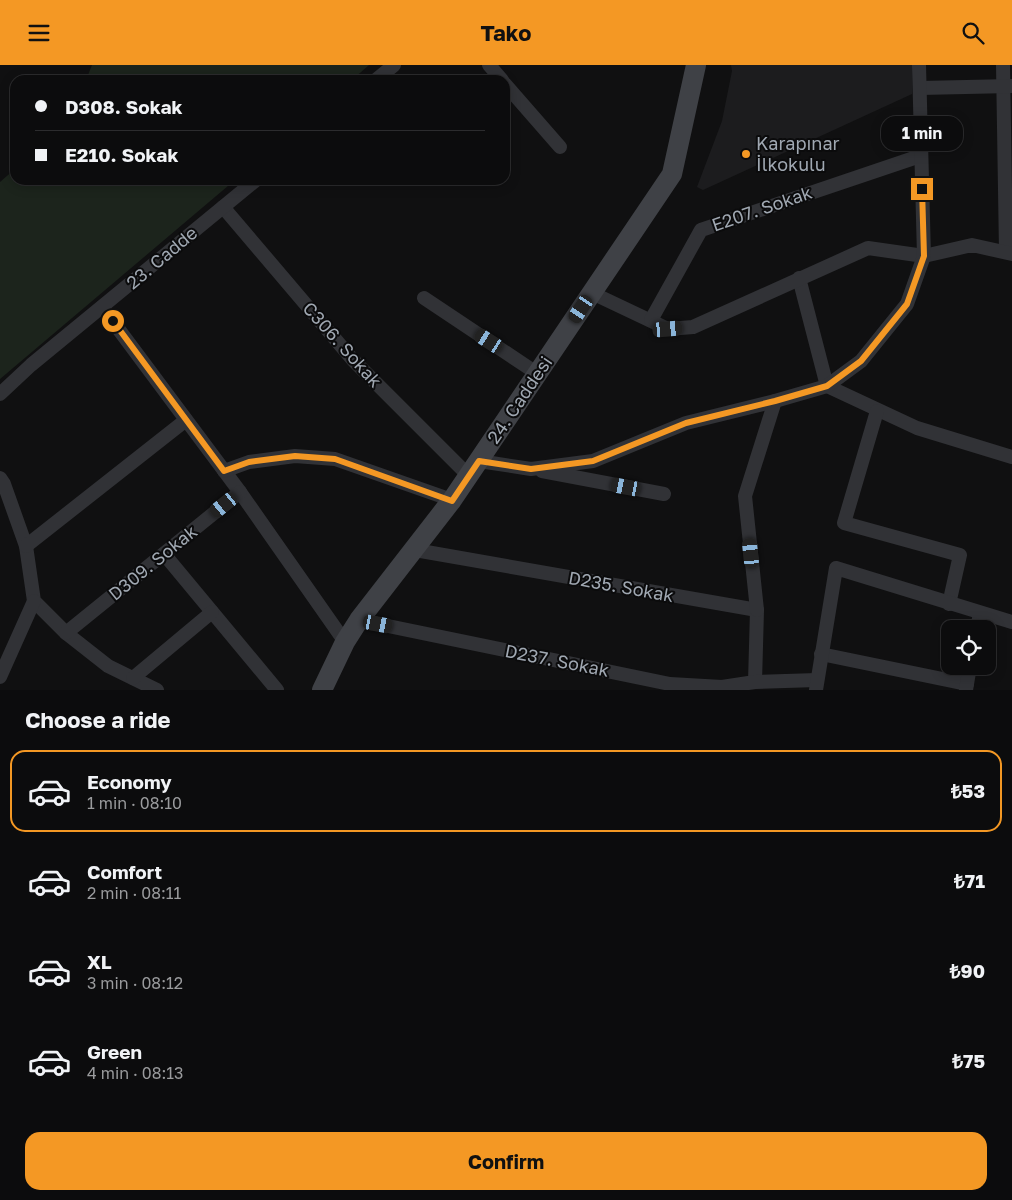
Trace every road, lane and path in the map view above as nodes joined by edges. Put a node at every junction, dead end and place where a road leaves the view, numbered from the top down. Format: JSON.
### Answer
{"nodes":[{"id":1,"x":394,"y":65,"type":"edge"},
{"id":2,"x":489,"y":65,"type":"edge"},
{"id":3,"x":691,"y":65,"type":"edge"},
{"id":4,"x":696,"y":65,"type":"edge"},
{"id":5,"x":920,"y":65,"type":"edge"},
{"id":6,"x":1003,"y":65,"type":"edge"},
{"id":7,"x":382,"y":75,"type":"edge"},
{"id":8,"x":498,"y":75,"type":"edge"},
{"id":9,"x":1008,"y":86,"type":"edge"},
{"id":10,"x":920,"y":88,"type":"junction"},
{"id":11,"x":510,"y":90,"type":"edge"},
{"id":12,"x":689,"y":96,"type":"junction"},
{"id":13,"x":560,"y":147,"type":"dead end"},
{"id":14,"x":920,"y":156,"type":"junction"},
{"id":15,"x":250,"y":185,"type":"edge"},
{"id":16,"x":222,"y":207,"type":"junction"},
{"id":17,"x":1009,"y":253,"type":"edge"},
{"id":18,"x":924,"y":256,"type":"junction"},
{"id":19,"x":799,"y":278,"type":"junction"},
{"id":20,"x":592,"y":293,"type":"junction"},
{"id":21,"x":424,"y":298,"type":"dead end"},
{"id":22,"x":102,"y":307,"type":"junction"},
{"id":23,"x":651,"y":320,"type":"junction"},
{"id":24,"x":538,"y":374,"type":"junction"},
{"id":25,"x":827,"y":386,"type":"junction"},
{"id":26,"x":0,"y":394,"type":"edge"},
{"id":27,"x":775,"y":401,"type":"junction"},
{"id":28,"x":877,"y":411,"type":"junction"},
{"id":29,"x":186,"y":420,"type":"junction"},
{"id":30,"x":1012,"y":457,"type":"edge"},
{"id":31,"x":474,"y":468,"type":"junction"},
{"id":32,"x":531,"y":469,"type":"junction"},
{"id":33,"x":224,"y":471,"type":"junction"},
{"id":34,"x":0,"y":478,"type":"edge"},
{"id":35,"x":240,"y":493,"type":"junction"},
{"id":36,"x":664,"y":494,"type":"dead end"},
{"id":37,"x":452,"y":501,"type":"junction"},
{"id":38,"x":26,"y":546,"type":"junction"},
{"id":39,"x":415,"y":551,"type":"junction"},
{"id":40,"x":164,"y":554,"type":"junction"},
{"id":41,"x":34,"y":601,"type":"junction"},
{"id":42,"x":949,"y":604,"type":"junction"},
{"id":43,"x":757,"y":610,"type":"junction"},
{"id":44,"x":212,"y":612,"type":"junction"},
{"id":45,"x":980,"y":613,"type":"junction"},
{"id":46,"x":359,"y":620,"type":"junction"},
{"id":47,"x":979,"y":620,"type":"edge"},
{"id":48,"x":1012,"y":622,"type":"edge"},
{"id":49,"x":66,"y":633,"type":"junction"},
{"id":50,"x":345,"y":642,"type":"junction"},
{"id":51,"x":821,"y":654,"type":"junction"},
{"id":52,"x":0,"y":677,"type":"edge"},
{"id":53,"x":133,"y":678,"type":"junction"},
{"id":54,"x":755,"y":682,"type":"junction"},
{"id":55,"x":817,"y":685,"type":"edge"},
{"id":56,"x":967,"y":687,"type":"edge"},
{"id":57,"x":157,"y":690,"type":"edge"},
{"id":58,"x":277,"y":690,"type":"edge"},
{"id":59,"x":322,"y":690,"type":"edge"}],
"edges":[{"from":1,"to":7,"type":"street"},
{"from":2,"to":8,"type":"street"},
{"from":3,"to":12,"type":"street"},
{"from":4,"to":12,"type":"street"},
{"from":5,"to":10,"type":"street"},
{"from":6,"to":9,"type":"street"},
{"from":9,"to":10,"type":"street"},
{"from":9,"to":17,"type":"street"},
{"from":10,"to":14,"type":"street"},
{"from":11,"to":13,"type":"street"},
{"from":12,"to":20,"type":"street","name":"24. Caddesi"},
{"from":14,"to":18,"type":"street"},
{"from":14,"to":23,"type":"street","name":"E207. Sokak"},
{"from":15,"to":16,"type":"street","name":"23. Cadde"},
{"from":16,"to":22,"type":"street","name":"23. Cadde"},
{"from":16,"to":31,"type":"street","name":"C306. Sokak"},
{"from":17,"to":18,"type":"street"},
{"from":18,"to":19,"type":"street"},
{"from":18,"to":25,"type":"street"},
{"from":19,"to":23,"type":"street"},
{"from":19,"to":25,"type":"street"},
{"from":20,"to":23,"type":"street"},
{"from":20,"to":24,"type":"street","name":"24. Caddesi"},
{"from":21,"to":24,"type":"street"},
{"from":22,"to":26,"type":"street","name":"23. Cadde"},
{"from":22,"to":29,"type":"street"},
{"from":24,"to":31,"type":"street","name":"24. Caddesi"},
{"from":25,"to":27,"type":"street"},
{"from":25,"to":28,"type":"street"},
{"from":27,"to":32,"type":"street"},
{"from":27,"to":43,"type":"street"},
{"from":28,"to":30,"type":"street"},
{"from":28,"to":42,"type":"street"},
{"from":29,"to":33,"type":"street"},
{"from":29,"to":38,"type":"street"},
{"from":31,"to":32,"type":"street"},
{"from":31,"to":37,"type":"street","name":"24. Caddesi"},
{"from":32,"to":36,"type":"street"},
{"from":33,"to":35,"type":"street"},
{"from":33,"to":37,"type":"street"},
{"from":34,"to":38,"type":"street"},
{"from":35,"to":40,"type":"street","name":"D309. Sokak"},
{"from":35,"to":50,"type":"street"},
{"from":37,"to":39,"type":"street","name":"24. Caddesi"},
{"from":38,"to":41,"type":"street"},
{"from":39,"to":43,"type":"street","name":"D235. Sokak"},
{"from":39,"to":46,"type":"street","name":"24. Caddesi"},
{"from":40,"to":44,"type":"street"},
{"from":40,"to":49,"type":"street","name":"D309. Sokak"},
{"from":41,"to":49,"type":"street"},
{"from":41,"to":52,"type":"street"},
{"from":42,"to":45,"type":"street"},
{"from":42,"to":51,"type":"street"},
{"from":43,"to":54,"type":"street"},
{"from":44,"to":53,"type":"street"},
{"from":44,"to":58,"type":"street"},
{"from":45,"to":47,"type":"street"},
{"from":45,"to":48,"type":"street"},
{"from":46,"to":50,"type":"street","name":"24. Caddesi"},
{"from":46,"to":54,"type":"street","name":"D237. Sokak"},
{"from":49,"to":53,"type":"street"},
{"from":50,"to":59,"type":"street","name":"24. Caddesi"},
{"from":51,"to":55,"type":"street"},
{"from":51,"to":56,"type":"street"},
{"from":53,"to":57,"type":"street"},
{"from":54,"to":55,"type":"street","name":"D237. Sokak"}]}
